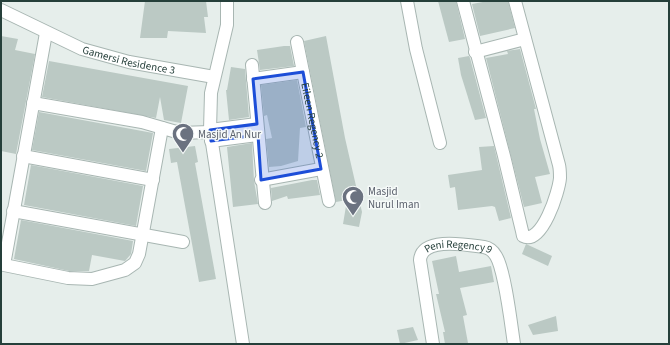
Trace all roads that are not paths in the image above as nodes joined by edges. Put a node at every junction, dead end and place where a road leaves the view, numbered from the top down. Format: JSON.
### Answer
{"nodes":[{"id":1,"x":227,"y":1,"type":"edge"},
{"id":2,"x":407,"y":1,"type":"edge"},
{"id":3,"x":463,"y":1,"type":"edge"},
{"id":4,"x":515,"y":1,"type":"edge"},
{"id":5,"x":1,"y":10,"type":"edge"},
{"id":6,"x":46,"y":33,"type":"junction"},
{"id":7,"x":526,"y":39,"type":"junction"},
{"id":8,"x":297,"y":42,"type":"dead end"},
{"id":9,"x":475,"y":52,"type":"junction"},
{"id":10,"x":252,"y":66,"type":"dead end"},
{"id":11,"x":303,"y":72,"type":"junction"},
{"id":12,"x":214,"y":77,"type":"junction"},
{"id":13,"x":253,"y":79,"type":"junction"},
{"id":14,"x":33,"y":103,"type":"junction"},
{"id":15,"x":162,"y":128,"type":"junction"},
{"id":16,"x":257,"y":130,"type":"junction"},
{"id":17,"x":210,"y":134,"type":"junction"},
{"id":18,"x":440,"y":143,"type":"dead end"},
{"id":19,"x":23,"y":156,"type":"junction"},
{"id":20,"x":321,"y":169,"type":"junction"},
{"id":21,"x":153,"y":180,"type":"junction"},
{"id":22,"x":261,"y":180,"type":"junction"},
{"id":23,"x":329,"y":201,"type":"dead end"},
{"id":24,"x":265,"y":203,"type":"dead end"},
{"id":25,"x":13,"y":211,"type":"junction"},
{"id":26,"x":143,"y":235,"type":"junction"},
{"id":27,"x":183,"y":242,"type":"dead end"},
{"id":28,"x":2,"y":264,"type":"edge"},
{"id":29,"x":243,"y":344,"type":"edge"},
{"id":30,"x":433,"y":344,"type":"edge"},
{"id":31,"x":514,"y":344,"type":"edge"}],
"edges":[{"from":1,"to":12,"type":"street"},
{"from":2,"to":18,"type":"street"},
{"from":3,"to":9,"type":"street"},
{"from":4,"to":7,"type":"street"},
{"from":5,"to":6,"type":"street","name":"Gamersi Residence 3"},
{"from":6,"to":12,"type":"street","name":"Gamersi Residence 3"},
{"from":6,"to":14,"type":"street"},
{"from":7,"to":9,"type":"street"},
{"from":7,"to":9,"type":"street"},
{"from":8,"to":11,"type":"street","name":"Eileen Regency 2"},
{"from":10,"to":13,"type":"street"},
{"from":11,"to":13,"type":"street","name":"Eileen Regency 2"},
{"from":11,"to":20,"type":"street","name":"Eileen Regency 2"},
{"from":12,"to":17,"type":"street"},
{"from":13,"to":16,"type":"street"},
{"from":14,"to":15,"type":"street"},
{"from":14,"to":19,"type":"street"},
{"from":15,"to":17,"type":"street"},
{"from":15,"to":21,"type":"street"},
{"from":16,"to":17,"type":"street"},
{"from":16,"to":22,"type":"street"},
{"from":17,"to":29,"type":"street"},
{"from":19,"to":21,"type":"street"},
{"from":19,"to":25,"type":"street"},
{"from":20,"to":22,"type":"street","name":"Eileen Regency 2"},
{"from":20,"to":23,"type":"street","name":"Eileen Regency 2"},
{"from":21,"to":26,"type":"street"},
{"from":22,"to":24,"type":"street"},
{"from":25,"to":26,"type":"street"},
{"from":25,"to":28,"type":"street"},
{"from":26,"to":27,"type":"street"},
{"from":26,"to":28,"type":"street"},
{"from":30,"to":31,"type":"street","name":"Peni Regency 9"}]}
